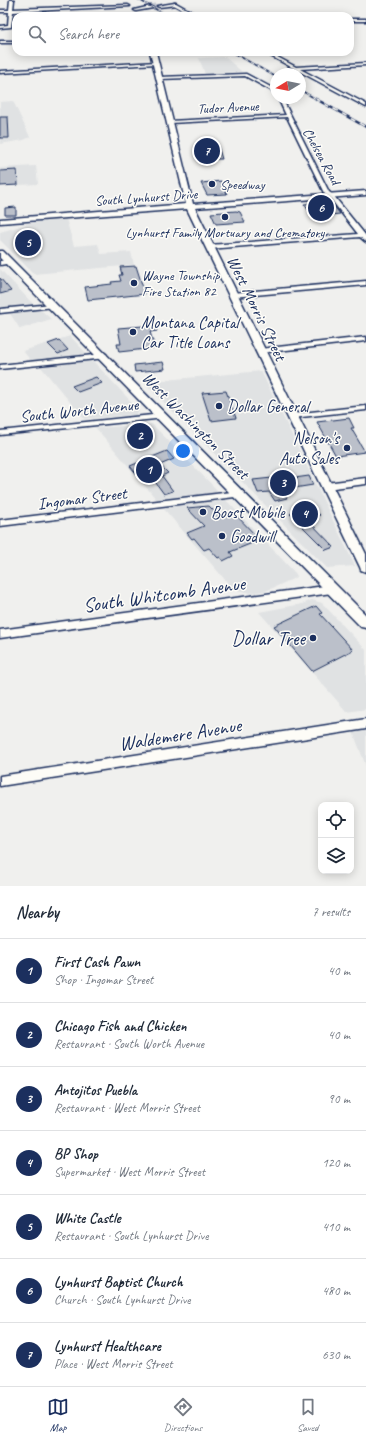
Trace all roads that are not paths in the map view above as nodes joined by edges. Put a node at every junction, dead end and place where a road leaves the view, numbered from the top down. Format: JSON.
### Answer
{"nodes":[{"id":1,"x":12,"y":0,"type":"edge"},
{"id":2,"x":119,"y":0,"type":"edge"},
{"id":3,"x":167,"y":0,"type":"tunnel mouth"},
{"id":4,"x":175,"y":4,"type":"junction"},
{"id":5,"x":128,"y":6,"type":"junction"},
{"id":6,"x":159,"y":6,"type":"tunnel mouth"},
{"id":7,"x":136,"y":10,"type":"junction"},
{"id":8,"x":0,"y":11,"type":"edge"},
{"id":9,"x":12,"y":11,"type":"junction"},
{"id":10,"x":140,"y":12,"type":"tunnel mouth"},
{"id":11,"x":145,"y":12,"type":"tunnel mouth"},
{"id":12,"x":190,"y":12,"type":"edge"},
{"id":13,"x":354,"y":20,"type":"edge"},
{"id":14,"x":366,"y":20,"type":"edge"},
{"id":15,"x":0,"y":27,"type":"edge"},
{"id":16,"x":0,"y":42,"type":"edge"},
{"id":17,"x":12,"y":42,"type":"dead end"},
{"id":18,"x":154,"y":56,"type":"edge"},
{"id":19,"x":272,"y":56,"type":"edge"},
{"id":20,"x":156,"y":63,"type":"junction"},
{"id":21,"x":366,"y":64,"type":"edge"},
{"id":22,"x":295,"y":68,"type":"joint"},
{"id":23,"x":0,"y":72,"type":"edge"},
{"id":24,"x":306,"y":74,"type":"edge"},
{"id":25,"x":159,"y":78,"type":"junction"},
{"id":26,"x":270,"y":89,"type":"edge"},
{"id":27,"x":283,"y":104,"type":"edge"},
{"id":28,"x":366,"y":106,"type":"edge"},
{"id":29,"x":288,"y":116,"type":"junction"},
{"id":30,"x":170,"y":122,"type":"junction"},
{"id":31,"x":366,"y":193,"type":"edge"},
{"id":32,"x":331,"y":196,"type":"junction"},
{"id":33,"x":190,"y":206,"type":"junction"},
{"id":34,"x":0,"y":221,"type":"edge"},
{"id":35,"x":364,"y":237,"type":"edge"},
{"id":36,"x":209,"y":247,"type":"junction"},
{"id":37,"x":0,"y":253,"type":"edge"},
{"id":38,"x":5,"y":262,"type":"edge"},
{"id":39,"x":366,"y":283,"type":"edge"},
{"id":40,"x":232,"y":294,"type":"junction"},
{"id":41,"x":52,"y":306,"type":"junction"},
{"id":42,"x":0,"y":311,"type":"edge"},
{"id":43,"x":366,"y":339,"type":"edge"},
{"id":44,"x":260,"y":352,"type":"junction"},
{"id":45,"x":103,"y":356,"type":"junction"},
{"id":46,"x":0,"y":367,"type":"edge"},
{"id":47,"x":366,"y":408,"type":"edge"},
{"id":48,"x":162,"y":416,"type":"junction"},
{"id":49,"x":292,"y":416,"type":"junction"},
{"id":50,"x":0,"y":433,"type":"edge"},
{"id":51,"x":366,"y":481,"type":"edge"},
{"id":52,"x":326,"y":486,"type":"junction"},
{"id":53,"x":240,"y":494,"type":"junction"},
{"id":54,"x":0,"y":523,"type":"edge"},
{"id":55,"x":366,"y":567,"type":"edge"},
{"id":56,"x":332,"y":589,"type":"junction"},
{"id":57,"x":366,"y":623,"type":"edge"},
{"id":58,"x":0,"y":634,"type":"edge"},
{"id":59,"x":366,"y":724,"type":"edge"},
{"id":60,"x":0,"y":781,"type":"edge"}],
"edges":[{"from":1,"to":9,"type":"street"},
{"from":2,"to":5,"type":"street"},
{"from":3,"to":4,"type":"main road"},
{"from":4,"to":6,"type":"main road"},
{"from":4,"to":12,"type":"street"},
{"from":5,"to":7,"type":"street"},
{"from":5,"to":9,"type":"street"},
{"from":7,"to":10,"type":"main road"},
{"from":7,"to":11,"type":"main road"},
{"from":8,"to":9,"type":"street"},
{"from":9,"to":15,"type":"street"},
{"from":13,"to":14,"type":"street"},
{"from":16,"to":17,"type":"street"},
{"from":18,"to":20,"type":"main road","name":"West Morris Street"},
{"from":19,"to":22,"type":"street"},
{"from":20,"to":23,"type":"street"},
{"from":20,"to":25,"type":"main road","name":"West Morris Street"},
{"from":21,"to":22,"type":"street"},
{"from":24,"to":28,"type":"street"},
{"from":25,"to":26,"type":"street"},
{"from":25,"to":30,"type":"main road","name":"West Morris Street"},
{"from":27,"to":29,"type":"street","name":"Chelsea Road"},
{"from":29,"to":30,"type":"street","name":"Tudor Avenue"},
{"from":29,"to":32,"type":"street","name":"Chelsea Road"},
{"from":30,"to":33,"type":"main road","name":"West Morris Street"},
{"from":31,"to":32,"type":"main road","name":"South Lynhurst Drive"},
{"from":32,"to":33,"type":"main road","name":"South Lynhurst Drive"},
{"from":32,"to":35,"type":"street","name":"Chelsea Road"},
{"from":33,"to":34,"type":"main road","name":"South Lynhurst Drive"},
{"from":33,"to":36,"type":"main road","name":"West Morris Street"},
{"from":35,"to":36,"type":"street"},
{"from":36,"to":40,"type":"main road","name":"West Morris Street"},
{"from":37,"to":38,"type":"main road","name":"West Washington Street"},
{"from":38,"to":41,"type":"main road","name":"West Washington Street"},
{"from":39,"to":40,"type":"street"},
{"from":40,"to":44,"type":"main road","name":"West Morris Street"},
{"from":41,"to":42,"type":"street"},
{"from":41,"to":45,"type":"main road","name":"West Washington Street"},
{"from":43,"to":44,"type":"street"},
{"from":44,"to":49,"type":"main road","name":"West Morris Street"},
{"from":45,"to":46,"type":"street"},
{"from":45,"to":48,"type":"main road","name":"West Washington Street"},
{"from":47,"to":49,"type":"street"},
{"from":48,"to":50,"type":"street","name":"South Worth Avenue"},
{"from":48,"to":53,"type":"main road","name":"West Washington Street"},
{"from":49,"to":52,"type":"main road","name":"West Morris Street"},
{"from":51,"to":52,"type":"street"},
{"from":52,"to":55,"type":"main road","name":"West Morris Street"},
{"from":53,"to":54,"type":"street","name":"Ingomar Street"},
{"from":53,"to":56,"type":"main road","name":"West Washington Street"},
{"from":56,"to":57,"type":"main road","name":"West Washington Street"},
{"from":56,"to":58,"type":"street","name":"South Whitcomb Avenue"},
{"from":59,"to":60,"type":"street","name":"Waldemere Avenue"}]}
